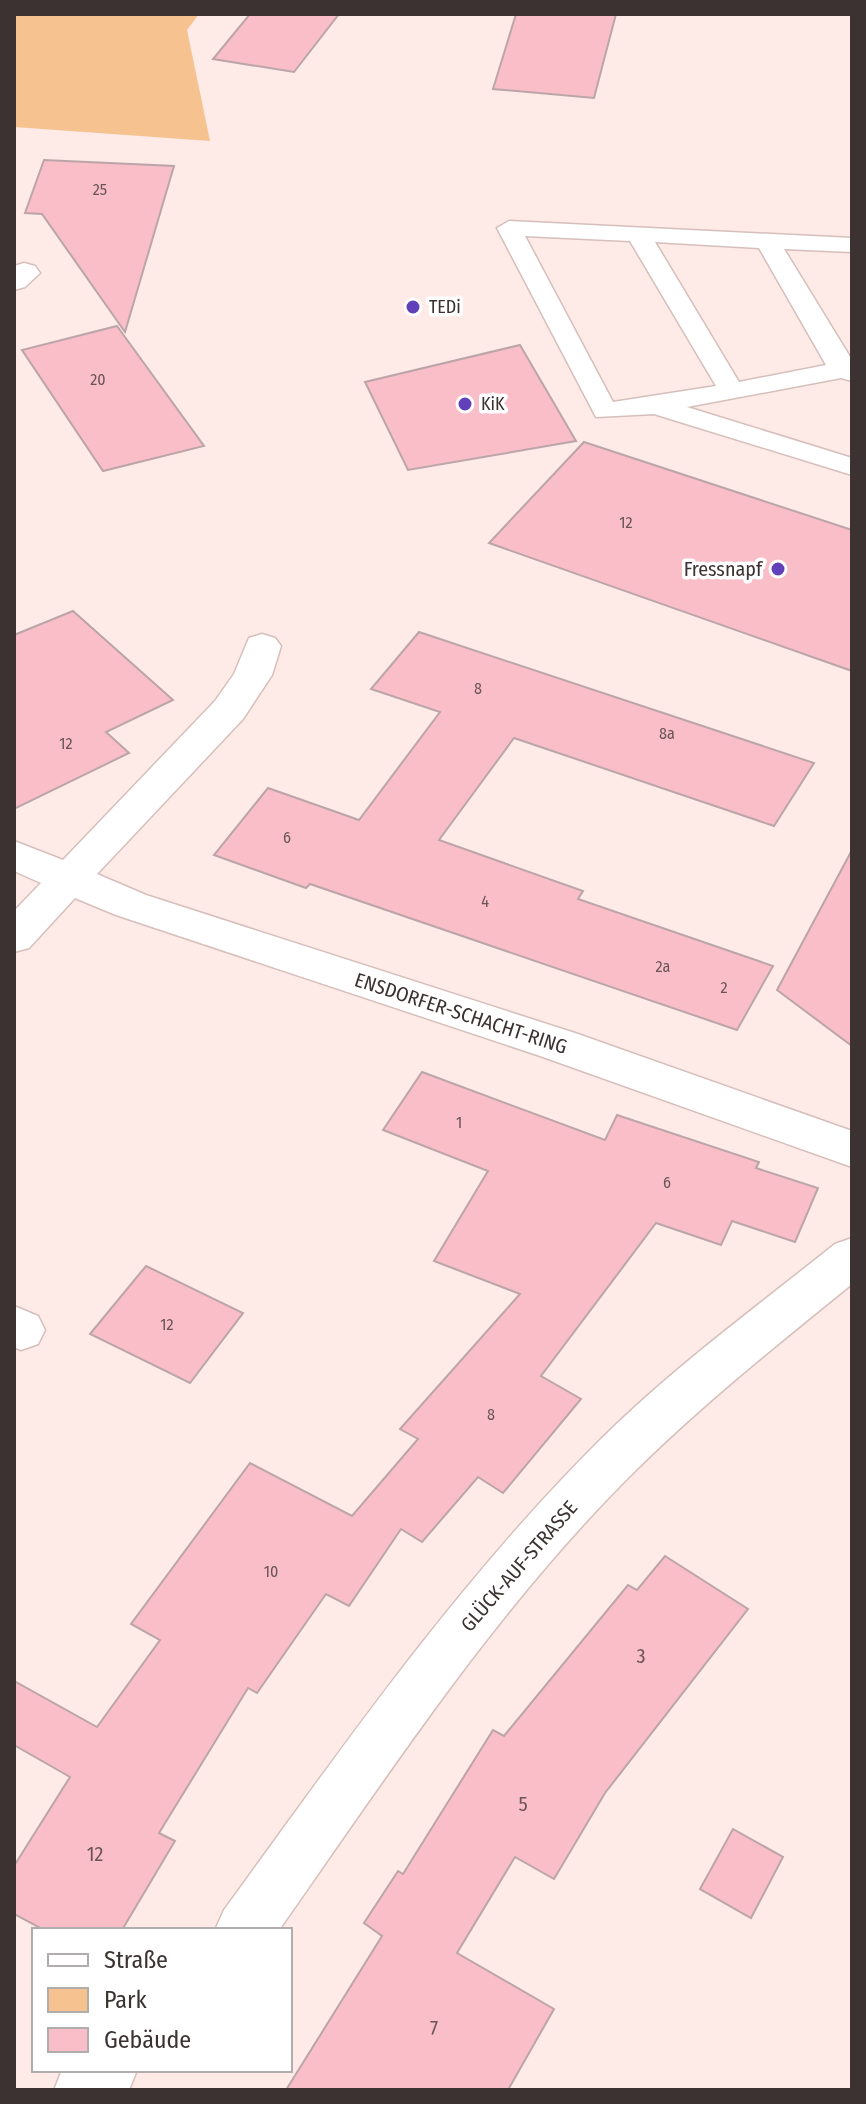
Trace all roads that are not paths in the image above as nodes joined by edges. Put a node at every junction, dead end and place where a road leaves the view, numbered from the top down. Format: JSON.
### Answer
{"nodes":[{"id":1,"x":638,"y":234,"type":"junction"},
{"id":2,"x":767,"y":240,"type":"junction"},
{"id":3,"x":852,"y":245,"type":"edge"},
{"id":4,"x":849,"y":370,"type":"edge"},
{"id":5,"x":732,"y":392,"type":"junction"},
{"id":6,"x":655,"y":406,"type":"junction"},
{"id":7,"x":852,"y":467,"type":"edge"},
{"id":8,"x":262,"y":646,"type":"dead end"},
{"id":9,"x":14,"y":855,"type":"edge"},
{"id":10,"x":69,"y":881,"type":"junction"},
{"id":11,"x":14,"y":937,"type":"edge"},
{"id":12,"x":852,"y":1149,"type":"edge"},
{"id":13,"x":852,"y":1257,"type":"edge"},
{"id":14,"x":245,"y":1928,"type":"edge"},
{"id":15,"x":105,"y":2072,"type":"edge"},
{"id":16,"x":84,"y":2090,"type":"edge"}],
"edges":[{"from":1,"to":2,"type":"lane"},
{"from":1,"to":5,"type":"lane"},
{"from":1,"to":6,"type":"lane"},
{"from":2,"to":3,"type":"lane"},
{"from":2,"to":4,"type":"lane"},
{"from":4,"to":5,"type":"lane"},
{"from":5,"to":6,"type":"lane"},
{"from":6,"to":7,"type":"lane"},
{"from":8,"to":10,"type":"street"},
{"from":9,"to":10,"type":"street","name":"ENSDORFER-SCHACHT-RING"},
{"from":10,"to":11,"type":"street"},
{"from":10,"to":12,"type":"street","name":"ENSDORFER-SCHACHT-RING"},
{"from":13,"to":14,"type":"street","name":"GLÜCK-AUF-STRASSE"},
{"from":15,"to":16,"type":"street"}]}
